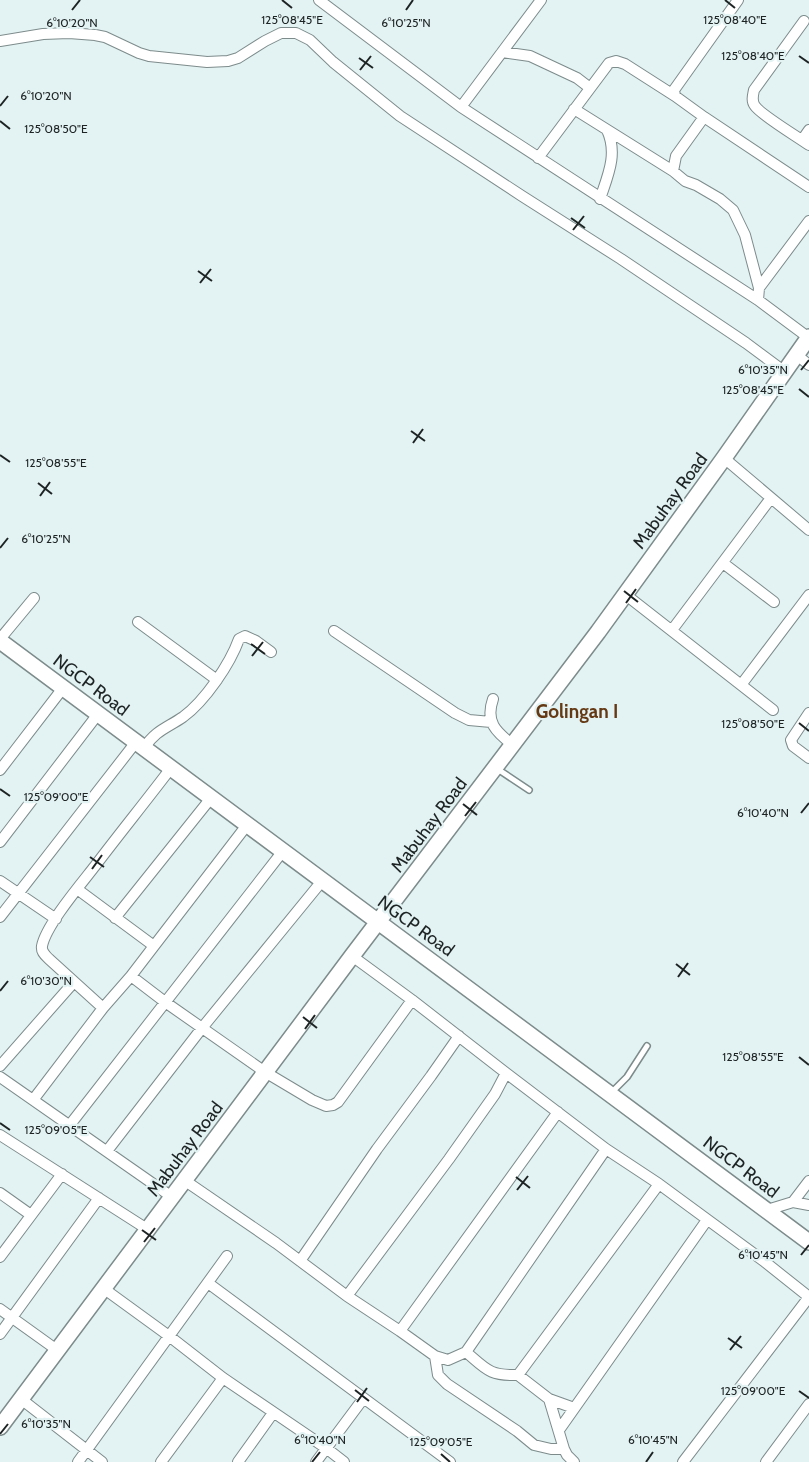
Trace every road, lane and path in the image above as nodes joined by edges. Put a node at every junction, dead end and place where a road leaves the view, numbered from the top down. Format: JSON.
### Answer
{"nodes":[{"id":1,"x":319,"y":0,"type":"edge"},
{"id":2,"x":542,"y":0,"type":"edge"},
{"id":3,"x":738,"y":0,"type":"edge"},
{"id":4,"x":804,"y":21,"type":"dead end"},
{"id":5,"x":0,"y":41,"type":"edge"},
{"id":6,"x":502,"y":52,"type":"junction"},
{"id":7,"x":590,"y":88,"type":"junction"},
{"id":8,"x":675,"y":96,"type":"junction"},
{"id":9,"x":461,"y":107,"type":"junction"},
{"id":10,"x":574,"y":109,"type":"junction"},
{"id":11,"x":704,"y":116,"type":"junction"},
{"id":12,"x":607,"y":130,"type":"junction"},
{"id":13,"x":809,"y":130,"type":"edge"},
{"id":14,"x":805,"y":143,"type":"edge"},
{"id":15,"x":538,"y":158,"type":"junction"},
{"id":16,"x":673,"y":171,"type":"junction"},
{"id":17,"x":809,"y":187,"type":"edge"},
{"id":18,"x":600,"y":199,"type":"junction"},
{"id":19,"x":809,"y":221,"type":"edge"},
{"id":20,"x":759,"y":288,"type":"junction"},
{"id":21,"x":758,"y":300,"type":"junction"},
{"id":22,"x":809,"y":338,"type":"edge"},
{"id":23,"x":797,"y":355,"type":"junction"},
{"id":24,"x":809,"y":364,"type":"edge"},
{"id":25,"x":784,"y":372,"type":"junction"},
{"id":26,"x":724,"y":458,"type":"junction"},
{"id":27,"x":771,"y":498,"type":"junction"},
{"id":28,"x":809,"y":530,"type":"edge"},
{"id":29,"x":723,"y":563,"type":"junction"},
{"id":30,"x":626,"y":595,"type":"junction"},
{"id":31,"x":809,"y":595,"type":"edge"},
{"id":32,"x":34,"y":598,"type":"dead end"},
{"id":33,"x":774,"y":602,"type":"dead end"},
{"id":34,"x":138,"y":622,"type":"dead end"},
{"id":35,"x":672,"y":630,"type":"junction"},
{"id":36,"x":334,"y":631,"type":"dead end"},
{"id":37,"x":0,"y":640,"type":"edge"},
{"id":38,"x":271,"y":652,"type":"dead end"},
{"id":39,"x":216,"y":680,"type":"junction"},
{"id":40,"x":741,"y":685,"type":"junction"},
{"id":41,"x":63,"y":688,"type":"junction"},
{"id":42,"x":493,"y":699,"type":"dead end"},
{"id":43,"x":773,"y":710,"type":"dead end"},
{"id":44,"x":809,"y":713,"type":"edge"},
{"id":45,"x":98,"y":714,"type":"junction"},
{"id":46,"x":491,"y":722,"type":"junction"},
{"id":47,"x":140,"y":745,"type":"junction"},
{"id":48,"x":512,"y":746,"type":"junction"},
{"id":49,"x":809,"y":758,"type":"edge"},
{"id":50,"x":172,"y":768,"type":"junction"},
{"id":51,"x":496,"y":768,"type":"junction"},
{"id":52,"x":0,"y":770,"type":"edge"},
{"id":53,"x":529,"y":790,"type":"dead end"},
{"id":54,"x":211,"y":798,"type":"junction"},
{"id":55,"x":247,"y":825,"type":"junction"},
{"id":56,"x":0,"y":842,"type":"edge"},
{"id":57,"x":283,"y":851,"type":"junction"},
{"id":58,"x":0,"y":881,"type":"edge"},
{"id":59,"x":322,"y":881,"type":"junction"},
{"id":60,"x":77,"y":889,"type":"junction"},
{"id":61,"x":19,"y":894,"type":"junction"},
{"id":62,"x":0,"y":917,"type":"edge"},
{"id":63,"x":116,"y":918,"type":"junction"},
{"id":64,"x":56,"y":919,"type":"junction"},
{"id":65,"x":378,"y":922,"type":"junction"},
{"id":66,"x":154,"y":946,"type":"junction"},
{"id":67,"x":352,"y":956,"type":"junction"},
{"id":68,"x":131,"y":976,"type":"junction"},
{"id":69,"x":74,"y":982,"type":"junction"},
{"id":70,"x":412,"y":1000,"type":"junction"},
{"id":71,"x":165,"y":1002,"type":"junction"},
{"id":72,"x":104,"y":1008,"type":"junction"},
{"id":73,"x":202,"y":1028,"type":"junction"},
{"id":74,"x":459,"y":1036,"type":"junction"},
{"id":75,"x":646,"y":1046,"type":"dead end"},
{"id":76,"x":0,"y":1066,"type":"edge"},
{"id":77,"x":265,"y":1072,"type":"junction"},
{"id":78,"x":506,"y":1074,"type":"junction"},
{"id":79,"x":0,"y":1077,"type":"edge"},
{"id":80,"x":611,"y":1094,"type":"junction"},
{"id":81,"x":33,"y":1100,"type":"junction"},
{"id":82,"x":558,"y":1112,"type":"junction"},
{"id":83,"x":69,"y":1126,"type":"junction"},
{"id":84,"x":0,"y":1135,"type":"edge"},
{"id":85,"x":606,"y":1149,"type":"junction"},
{"id":86,"x":107,"y":1152,"type":"junction"},
{"id":87,"x":62,"y":1174,"type":"junction"},
{"id":88,"x":184,"y":1180,"type":"junction"},
{"id":89,"x":809,"y":1181,"type":"edge"},
{"id":90,"x":659,"y":1184,"type":"junction"},
{"id":91,"x":0,"y":1193,"type":"edge"},
{"id":92,"x":172,"y":1197,"type":"junction"},
{"id":93,"x":99,"y":1198,"type":"junction"},
{"id":94,"x":793,"y":1202,"type":"junction"},
{"id":95,"x":809,"y":1205,"type":"edge"},
{"id":96,"x":767,"y":1210,"type":"junction"},
{"id":97,"x":31,"y":1215,"type":"junction"},
{"id":98,"x":707,"y":1220,"type":"junction"},
{"id":99,"x":147,"y":1229,"type":"junction"},
{"id":100,"x":809,"y":1242,"type":"edge"},
{"id":101,"x":1,"y":1253,"type":"edge"},
{"id":102,"x":227,"y":1256,"type":"dead end"},
{"id":103,"x":300,"y":1261,"type":"junction"},
{"id":104,"x":208,"y":1283,"type":"junction"},
{"id":105,"x":103,"y":1288,"type":"junction"},
{"id":106,"x":347,"y":1296,"type":"junction"},
{"id":107,"x":809,"y":1297,"type":"edge"},
{"id":108,"x":0,"y":1309,"type":"edge"},
{"id":109,"x":12,"y":1318,"type":"junction"},
{"id":110,"x":400,"y":1331,"type":"junction"},
{"id":111,"x":0,"y":1334,"type":"edge"},
{"id":112,"x":169,"y":1336,"type":"junction"},
{"id":113,"x":57,"y":1350,"type":"junction"},
{"id":114,"x":466,"y":1352,"type":"junction"},
{"id":115,"x":435,"y":1356,"type":"junction"},
{"id":116,"x":518,"y":1375,"type":"junction"},
{"id":117,"x":222,"y":1378,"type":"junction"},
{"id":118,"x":363,"y":1398,"type":"junction"},
{"id":119,"x":21,"y":1399,"type":"junction"},
{"id":120,"x":549,"y":1399,"type":"junction"},
{"id":121,"x":809,"y":1404,"type":"edge"},
{"id":122,"x":574,"y":1408,"type":"junction"},
{"id":123,"x":272,"y":1413,"type":"junction"},
{"id":124,"x":0,"y":1427,"type":"edge"},
{"id":125,"x":559,"y":1430,"type":"junction"},
{"id":126,"x":326,"y":1448,"type":"junction"},
{"id":127,"x":564,"y":1449,"type":"junction"},
{"id":128,"x":86,"y":1451,"type":"junction"},
{"id":129,"x":78,"y":1462,"type":"edge"},
{"id":130,"x":102,"y":1462,"type":"edge"},
{"id":131,"x":161,"y":1462,"type":"edge"},
{"id":132,"x":238,"y":1462,"type":"edge"},
{"id":133,"x":316,"y":1462,"type":"edge"},
{"id":134,"x":344,"y":1462,"type":"edge"},
{"id":135,"x":450,"y":1462,"type":"edge"},
{"id":136,"x":574,"y":1462,"type":"edge"},
{"id":137,"x":683,"y":1462,"type":"edge"},
{"id":138,"x":766,"y":1462,"type":"edge"}],
"edges":[{"from":1,"to":9,"type":"street"},
{"from":2,"to":6,"type":"street"},
{"from":3,"to":8,"type":"street"},
{"from":4,"to":14,"type":"street"},
{"from":5,"to":25,"type":"street"},
{"from":6,"to":7,"type":"street"},
{"from":6,"to":9,"type":"street"},
{"from":7,"to":8,"type":"street"},
{"from":7,"to":10,"type":"street"},
{"from":8,"to":11,"type":"street"},
{"from":9,"to":15,"type":"street"},
{"from":10,"to":12,"type":"street"},
{"from":10,"to":15,"type":"street"},
{"from":11,"to":16,"type":"street"},
{"from":11,"to":17,"type":"street"},
{"from":12,"to":16,"type":"street"},
{"from":12,"to":18,"type":"street"},
{"from":13,"to":14,"type":"street"},
{"from":15,"to":18,"type":"street"},
{"from":16,"to":20,"type":"street"},
{"from":18,"to":21,"type":"street"},
{"from":19,"to":20,"type":"street"},
{"from":20,"to":21,"type":"street"},
{"from":21,"to":22,"type":"street"},
{"from":22,"to":23,"type":"street","name":"Mabuhay Road"},
{"from":23,"to":24,"type":"street"},
{"from":23,"to":25,"type":"street","name":"Mabuhay Road"},
{"from":25,"to":26,"type":"street","name":"Mabuhay Road"},
{"from":26,"to":27,"type":"street"},
{"from":26,"to":30,"type":"street","name":"Mabuhay Road"},
{"from":27,"to":28,"type":"street"},
{"from":27,"to":29,"type":"street"},
{"from":29,"to":33,"type":"street"},
{"from":29,"to":35,"type":"street"},
{"from":30,"to":35,"type":"street"},
{"from":30,"to":48,"type":"street","name":"Mabuhay Road"},
{"from":31,"to":40,"type":"street"},
{"from":32,"to":37,"type":"street"},
{"from":34,"to":39,"type":"street"},
{"from":35,"to":40,"type":"street"},
{"from":36,"to":46,"type":"street"},
{"from":37,"to":41,"type":"street","name":"NGCP Road"},
{"from":38,"to":39,"type":"street"},
{"from":39,"to":47,"type":"street"},
{"from":40,"to":43,"type":"street"},
{"from":41,"to":45,"type":"street","name":"NGCP Road"},
{"from":41,"to":52,"type":"street"},
{"from":42,"to":46,"type":"street"},
{"from":44,"to":49,"type":"street"},
{"from":45,"to":47,"type":"street","name":"NGCP Road"},
{"from":45,"to":56,"type":"street"},
{"from":46,"to":48,"type":"street"},
{"from":47,"to":50,"type":"street","name":"NGCP Road"},
{"from":47,"to":61,"type":"street"},
{"from":48,"to":51,"type":"street","name":"Mabuhay Road"},
{"from":50,"to":54,"type":"street","name":"NGCP Road"},
{"from":50,"to":60,"type":"street"},
{"from":51,"to":53,"type":"lane"},
{"from":51,"to":65,"type":"street","name":"Mabuhay Road"},
{"from":54,"to":55,"type":"street","name":"NGCP Road"},
{"from":54,"to":63,"type":"street"},
{"from":55,"to":57,"type":"street","name":"NGCP Road"},
{"from":55,"to":66,"type":"street"},
{"from":57,"to":59,"type":"street","name":"NGCP Road"},
{"from":57,"to":71,"type":"street"},
{"from":58,"to":61,"type":"street"},
{"from":59,"to":65,"type":"street","name":"NGCP Road"},
{"from":59,"to":73,"type":"street"},
{"from":60,"to":63,"type":"street"},
{"from":60,"to":64,"type":"street"},
{"from":61,"to":62,"type":"street"},
{"from":61,"to":64,"type":"street"},
{"from":63,"to":66,"type":"street"},
{"from":64,"to":69,"type":"street"},
{"from":65,"to":67,"type":"street","name":"Mabuhay Road"},
{"from":65,"to":80,"type":"street","name":"NGCP Road"},
{"from":66,"to":68,"type":"street"},
{"from":67,"to":70,"type":"street"},
{"from":67,"to":77,"type":"street","name":"Mabuhay Road"},
{"from":68,"to":71,"type":"street"},
{"from":68,"to":72,"type":"street"},
{"from":69,"to":72,"type":"street"},
{"from":69,"to":76,"type":"street"},
{"from":70,"to":74,"type":"street"},
{"from":70,"to":77,"type":"street"},
{"from":71,"to":73,"type":"street"},
{"from":71,"to":83,"type":"street"},
{"from":72,"to":81,"type":"street"},
{"from":73,"to":77,"type":"street"},
{"from":73,"to":86,"type":"street"},
{"from":74,"to":78,"type":"street"},
{"from":74,"to":103,"type":"street"},
{"from":75,"to":80,"type":"lane"},
{"from":77,"to":88,"type":"street","name":"Mabuhay Road"},
{"from":78,"to":82,"type":"street"},
{"from":78,"to":106,"type":"street"},
{"from":79,"to":81,"type":"street"},
{"from":80,"to":96,"type":"street","name":"NGCP Road"},
{"from":81,"to":83,"type":"street"},
{"from":82,"to":85,"type":"street"},
{"from":82,"to":110,"type":"street"},
{"from":83,"to":86,"type":"street"},
{"from":84,"to":87,"type":"street"},
{"from":85,"to":90,"type":"street"},
{"from":85,"to":114,"type":"street"},
{"from":86,"to":92,"type":"street"},
{"from":87,"to":93,"type":"street"},
{"from":87,"to":97,"type":"street"},
{"from":88,"to":92,"type":"street","name":"Mabuhay Road"},
{"from":88,"to":103,"type":"street"},
{"from":89,"to":94,"type":"street"},
{"from":90,"to":98,"type":"street"},
{"from":90,"to":116,"type":"street"},
{"from":91,"to":97,"type":"street"},
{"from":92,"to":99,"type":"street","name":"Mabuhay Road"},
{"from":93,"to":99,"type":"street"},
{"from":93,"to":109,"type":"street"},
{"from":94,"to":95,"type":"street"},
{"from":94,"to":96,"type":"street"},
{"from":96,"to":100,"type":"street","name":"NGCP Road"},
{"from":97,"to":101,"type":"street"},
{"from":98,"to":107,"type":"street"},
{"from":98,"to":122,"type":"street"},
{"from":99,"to":105,"type":"street","name":"Mabuhay Road"},
{"from":102,"to":104,"type":"street"},
{"from":103,"to":106,"type":"street"},
{"from":104,"to":112,"type":"street"},
{"from":104,"to":118,"type":"street"},
{"from":105,"to":112,"type":"street"},
{"from":105,"to":113,"type":"street","name":"Mabuhay Road"},
{"from":106,"to":110,"type":"street"},
{"from":107,"to":137,"type":"street"},
{"from":108,"to":109,"type":"street"},
{"from":109,"to":111,"type":"street"},
{"from":109,"to":113,"type":"street"},
{"from":110,"to":115,"type":"street"},
{"from":112,"to":117,"type":"street"},
{"from":112,"to":128,"type":"street"},
{"from":113,"to":119,"type":"street","name":"Mabuhay Road"},
{"from":114,"to":115,"type":"street"},
{"from":114,"to":116,"type":"street"},
{"from":115,"to":127,"type":"street"},
{"from":116,"to":120,"type":"street"},
{"from":117,"to":123,"type":"street"},
{"from":117,"to":131,"type":"street"},
{"from":118,"to":126,"type":"street"},
{"from":118,"to":135,"type":"street"},
{"from":119,"to":124,"type":"street","name":"Mabuhay Road"},
{"from":119,"to":128,"type":"street"},
{"from":120,"to":122,"type":"street"},
{"from":120,"to":125,"type":"street"},
{"from":121,"to":138,"type":"street"},
{"from":122,"to":125,"type":"street"},
{"from":123,"to":126,"type":"street"},
{"from":123,"to":132,"type":"street"},
{"from":125,"to":127,"type":"street"},
{"from":126,"to":133,"type":"street"},
{"from":126,"to":134,"type":"street"},
{"from":127,"to":136,"type":"street"},
{"from":128,"to":129,"type":"street"},
{"from":128,"to":130,"type":"street"}]}
